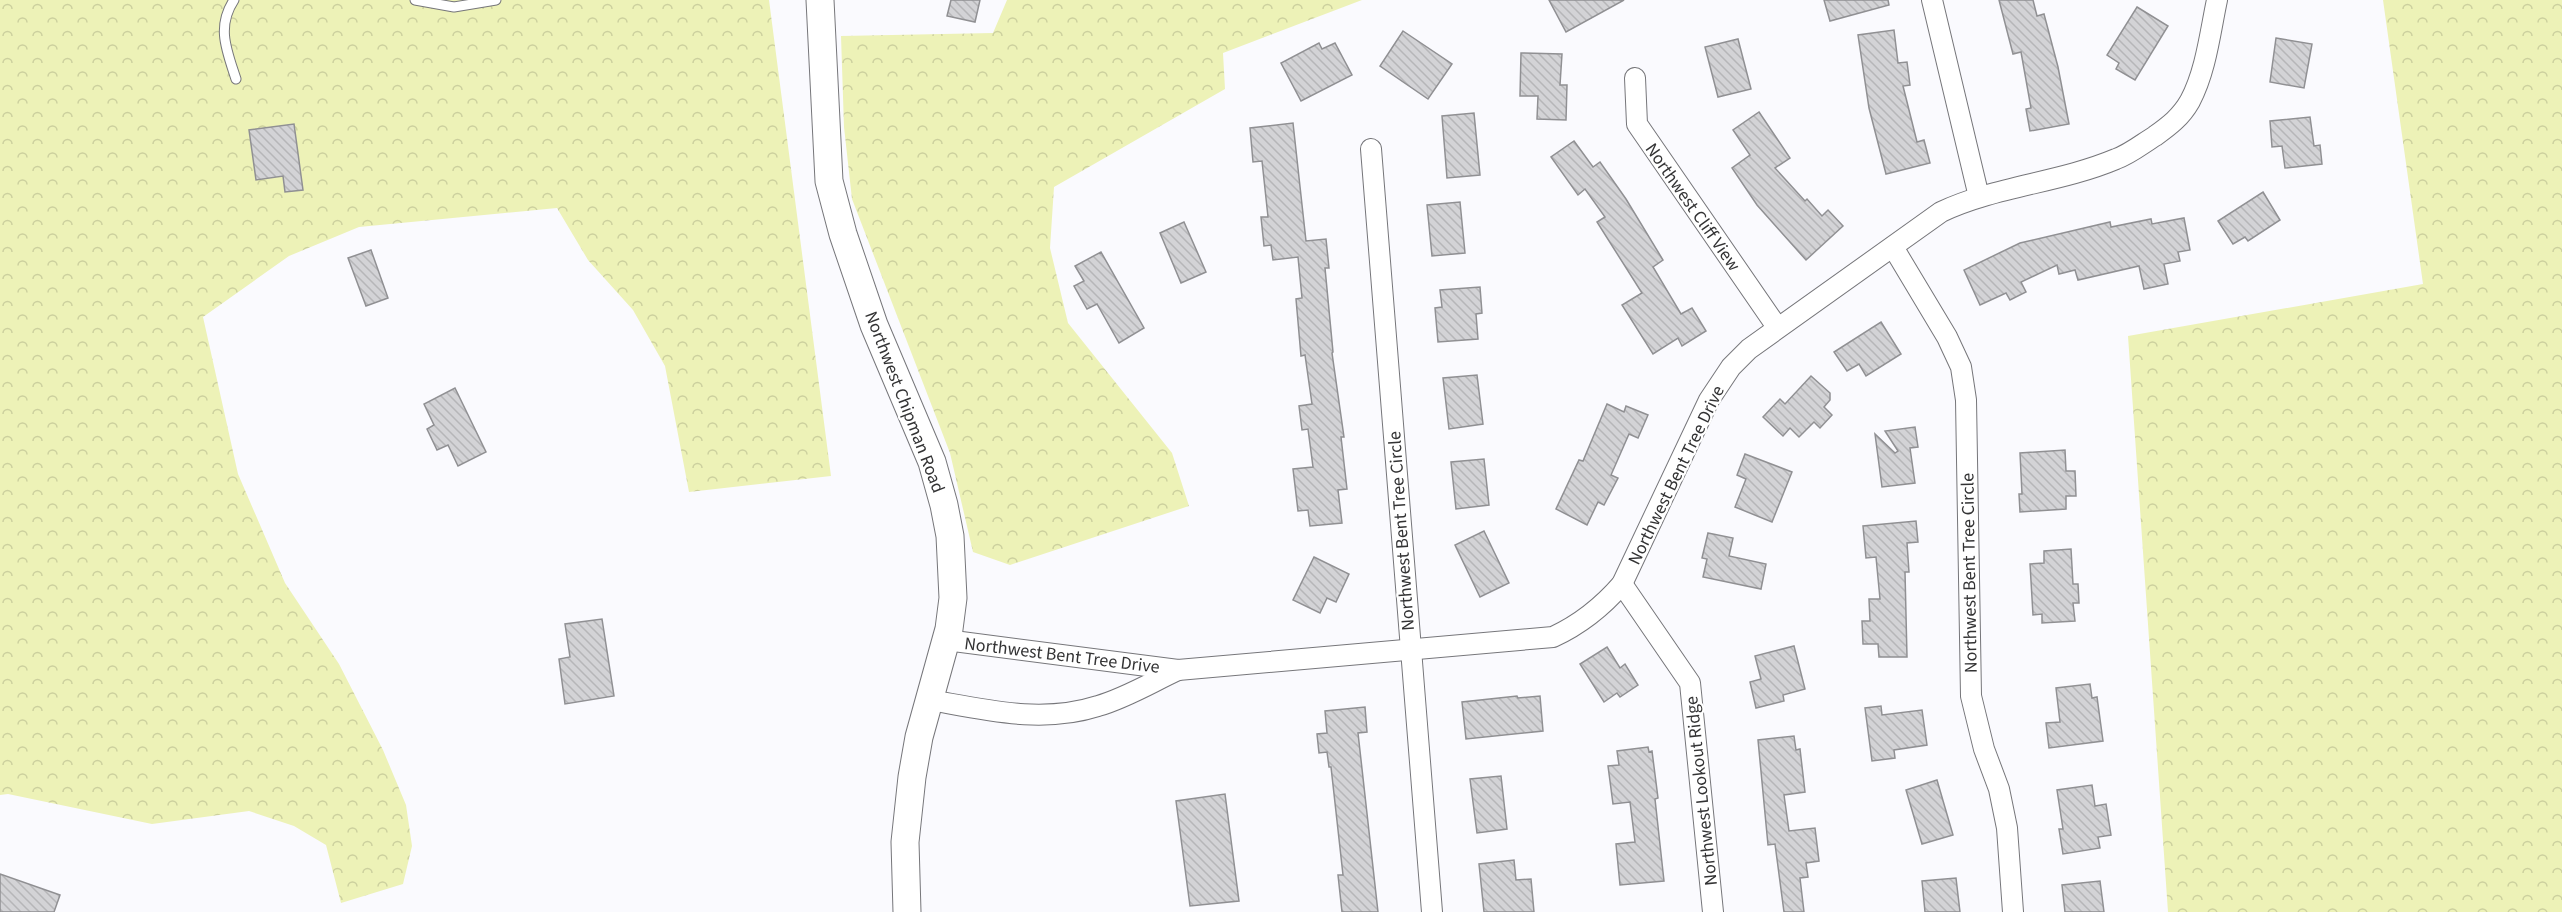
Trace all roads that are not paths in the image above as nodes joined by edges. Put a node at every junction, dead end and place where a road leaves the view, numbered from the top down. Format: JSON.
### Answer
{"nodes":[{"id":1,"x":234,"y":0,"type":"edge"},
{"id":2,"x":415,"y":0,"type":"edge"},
{"id":3,"x":496,"y":0,"type":"edge"},
{"id":4,"x":820,"y":0,"type":"edge"},
{"id":5,"x":1932,"y":0,"type":"edge"},
{"id":6,"x":2217,"y":0,"type":"edge"},
{"id":7,"x":1635,"y":78,"type":"dead end"},
{"id":8,"x":236,"y":79,"type":"dead end"},
{"id":9,"x":1371,"y":149,"type":"dead end"},
{"id":10,"x":1979,"y":197,"type":"junction"},
{"id":11,"x":1893,"y":247,"type":"junction"},
{"id":12,"x":1777,"y":327,"type":"junction"},
{"id":13,"x":1622,"y":584,"type":"junction"},
{"id":14,"x":946,"y":640,"type":"junction"},
{"id":15,"x":1411,"y":650,"type":"junction"},
{"id":16,"x":1178,"y":670,"type":"junction"},
{"id":17,"x":930,"y":700,"type":"junction"},
{"id":18,"x":907,"y":912,"type":"edge"},
{"id":19,"x":1432,"y":912,"type":"edge"},
{"id":20,"x":1713,"y":912,"type":"edge"},
{"id":21,"x":2013,"y":912,"type":"edge"}],
"edges":[{"from":1,"to":8,"type":"lane"},
{"from":2,"to":3,"type":"lane"},
{"from":4,"to":14,"type":"main road","name":"Northwest Chipman Road"},
{"from":5,"to":10,"type":"street"},
{"from":6,"to":10,"type":"street","name":"Northwest Bent Tree Drive"},
{"from":7,"to":12,"type":"street","name":"Northwest Cliff View"},
{"from":9,"to":15,"type":"street","name":"Northwest Bent Tree Circle"},
{"from":10,"to":11,"type":"street","name":"Northwest Bent Tree Drive"},
{"from":11,"to":12,"type":"street","name":"Northwest Bent Tree Drive"},
{"from":11,"to":21,"type":"street","name":"Northwest Bent Tree Circle"},
{"from":12,"to":13,"type":"street","name":"Northwest Bent Tree Drive"},
{"from":13,"to":15,"type":"street","name":"Northwest Bent Tree Drive"},
{"from":13,"to":20,"type":"street","name":"Northwest Lookout Ridge"},
{"from":14,"to":16,"type":"street","name":"Northwest Bent Tree Drive"},
{"from":14,"to":17,"type":"main road","name":"Northwest Chipman Road"},
{"from":15,"to":16,"type":"street","name":"Northwest Bent Tree Drive"},
{"from":15,"to":19,"type":"street","name":"Northwest Bent Tree Circle"},
{"from":16,"to":17,"type":"street","name":"Northwest Bent Tree Drive"},
{"from":17,"to":18,"type":"main road","name":"Northwest Chipman Road"}]}
